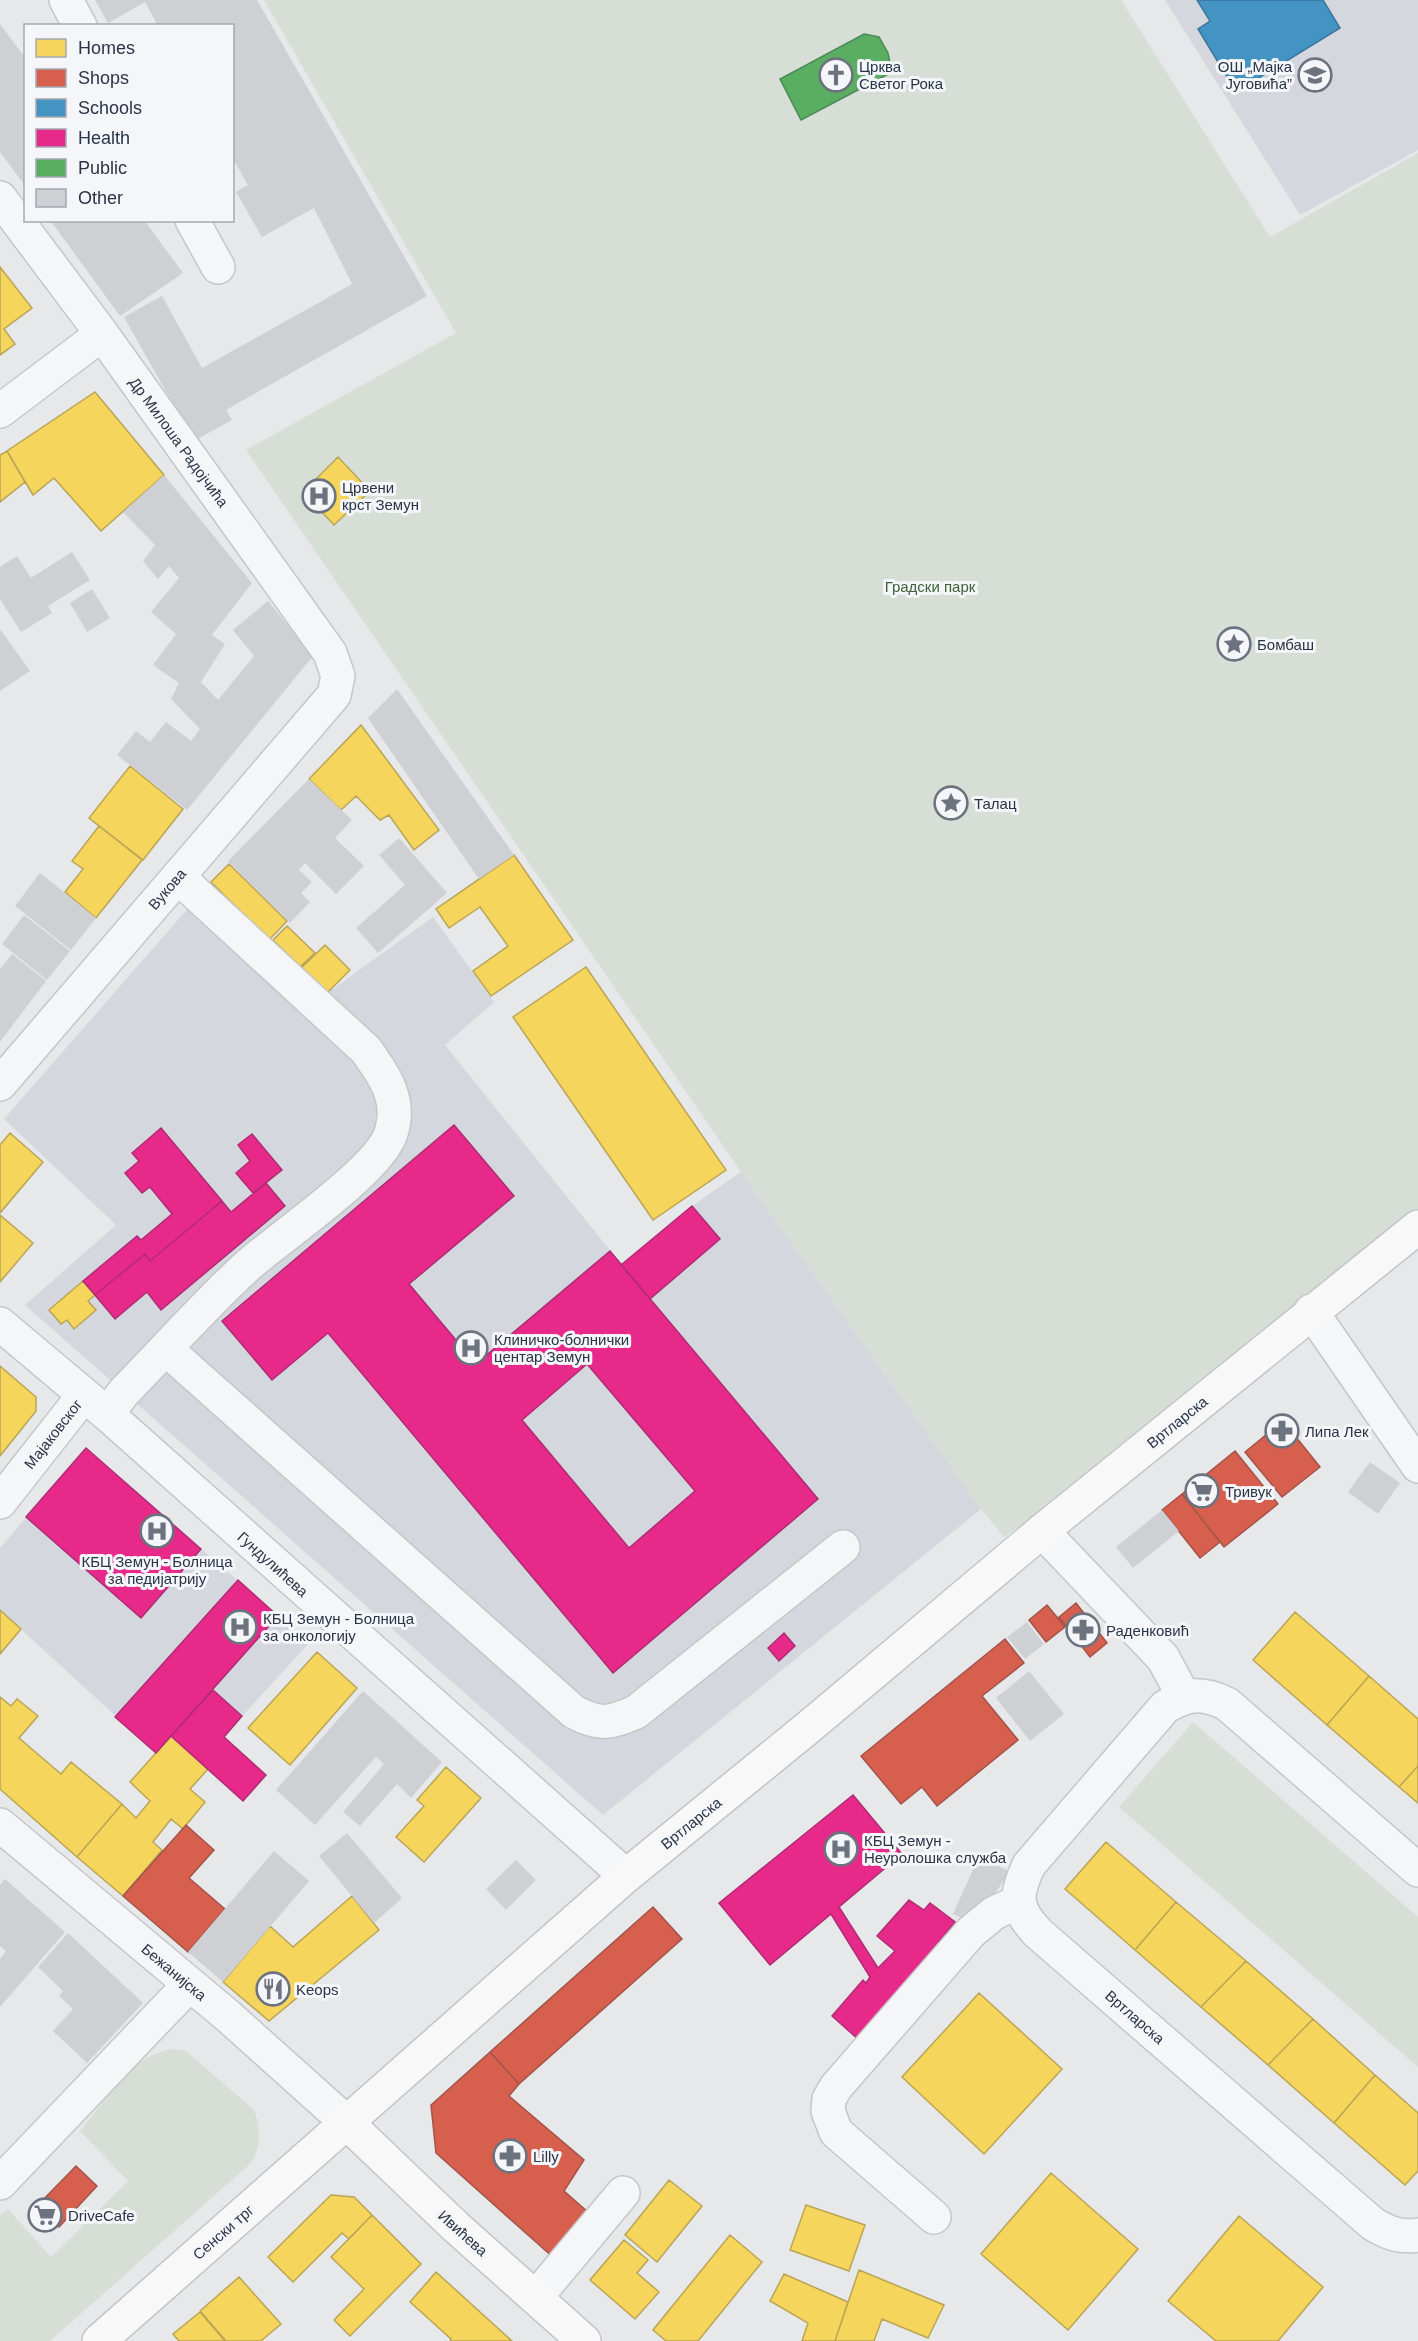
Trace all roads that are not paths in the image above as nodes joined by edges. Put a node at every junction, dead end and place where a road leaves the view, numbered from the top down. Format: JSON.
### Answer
{"nodes":[{"id":1,"x":66,"y":0,"type":"edge"},
{"id":2,"x":79,"y":24,"type":"edge"},
{"id":3,"x":0,"y":198,"type":"edge"},
{"id":4,"x":193,"y":222,"type":"edge"},
{"id":5,"x":218,"y":267,"type":"dead end"},
{"id":6,"x":102,"y":334,"type":"junction"},
{"id":7,"x":0,"y":411,"type":"edge"},
{"id":8,"x":334,"y":695,"type":"joint"},
{"id":9,"x":178,"y":877,"type":"junction"},
{"id":10,"x":0,"y":1083,"type":"edge"},
{"id":11,"x":1418,"y":1227,"type":"edge"},
{"id":12,"x":1311,"y":1311,"type":"junction"},
{"id":13,"x":0,"y":1324,"type":"edge"},
{"id":14,"x":166,"y":1349,"type":"junction"},
{"id":15,"x":95,"y":1405,"type":"junction"},
{"id":16,"x":1418,"y":1466,"type":"edge"},
{"id":17,"x":0,"y":1502,"type":"edge"},
{"id":18,"x":1042,"y":1531,"type":"junction"},
{"id":19,"x":843,"y":1547,"type":"dead end"},
{"id":20,"x":1184,"y":1697,"type":"junction"},
{"id":21,"x":0,"y":1825,"type":"edge"},
{"id":22,"x":1418,"y":1870,"type":"edge"},
{"id":23,"x":626,"y":1876,"type":"junction"},
{"id":24,"x":1018,"y":1902,"type":"junction"},
{"id":25,"x":189,"y":1985,"type":"junction"},
{"id":26,"x":345,"y":2121,"type":"junction"},
{"id":27,"x":0,"y":2183,"type":"edge"},
{"id":28,"x":623,"y":2193,"type":"dead end"},
{"id":29,"x":934,"y":2217,"type":"dead end"},
{"id":30,"x":1418,"y":2235,"type":"edge"},
{"id":31,"x":536,"y":2297,"type":"junction"},
{"id":32,"x":576,"y":2338,"type":"edge"},
{"id":33,"x":99,"y":2341,"type":"edge"}],
"edges":[{"from":1,"to":2,"type":"street"},
{"from":3,"to":6,"type":"street","name":"Др Милоша Радојчића"},
{"from":4,"to":5,"type":"street"},
{"from":6,"to":7,"type":"street"},
{"from":6,"to":8,"type":"street","name":"Др Милоша Радојчића"},
{"from":8,"to":9,"type":"street","name":"Вукова"},
{"from":9,"to":10,"type":"street","name":"Вукова"},
{"from":9,"to":14,"type":"street","name":"Мајаковског"},
{"from":11,"to":12,"type":"main road","name":"Вртларска"},
{"from":12,"to":16,"type":"street"},
{"from":12,"to":18,"type":"main road","name":"Вртларска"},
{"from":13,"to":15,"type":"street","name":"Гундулићева"},
{"from":14,"to":15,"type":"street","name":"Мајаковског"},
{"from":14,"to":19,"type":"street"},
{"from":15,"to":17,"type":"street","name":"Мајаковског"},
{"from":15,"to":23,"type":"street","name":"Гундулићева"},
{"from":18,"to":20,"type":"street"},
{"from":18,"to":23,"type":"main road","name":"Вртларска"},
{"from":20,"to":22,"type":"street"},
{"from":20,"to":24,"type":"street"},
{"from":21,"to":25,"type":"street","name":"Бежанијска"},
{"from":23,"to":26,"type":"main road","name":"Вртларска"},
{"from":24,"to":29,"type":"street"},
{"from":24,"to":30,"type":"street","name":"Вртларска"},
{"from":25,"to":26,"type":"street","name":"Бежанијска"},
{"from":25,"to":27,"type":"street"},
{"from":26,"to":31,"type":"main road","name":"Ивићева"},
{"from":26,"to":33,"type":"main road","name":"Сенски трг"},
{"from":28,"to":31,"type":"street"},
{"from":31,"to":32,"type":"main road","name":"Ивићева"}]}
